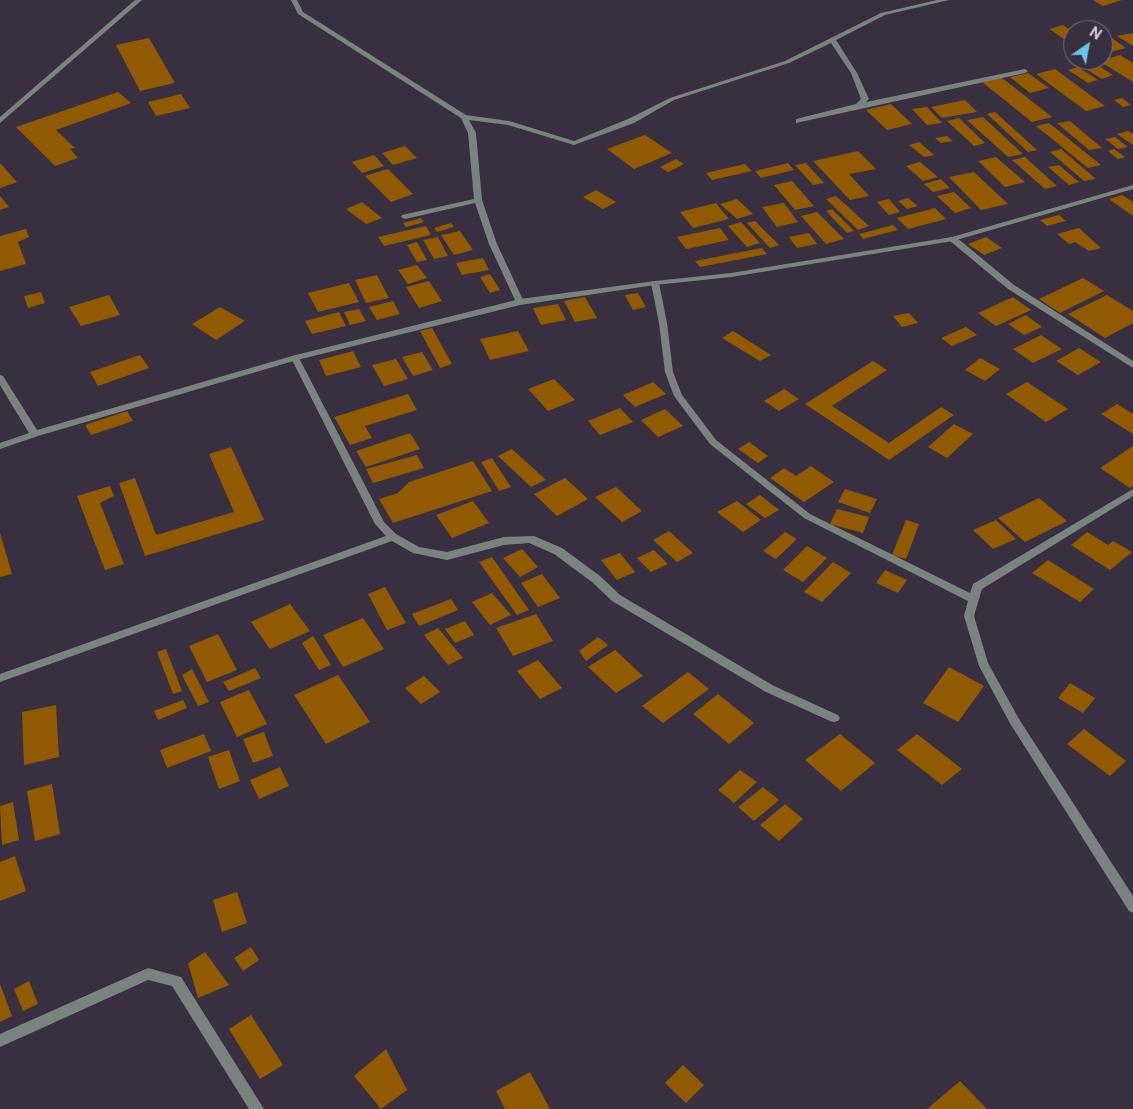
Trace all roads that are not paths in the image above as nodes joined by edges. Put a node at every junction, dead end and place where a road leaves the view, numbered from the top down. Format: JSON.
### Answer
{"nodes":[{"id":1,"x":138,"y":0,"type":"edge"},
{"id":2,"x":294,"y":0,"type":"edge"},
{"id":3,"x":946,"y":0,"type":"edge"},
{"id":4,"x":832,"y":40,"type":"junction"},
{"id":5,"x":1025,"y":71,"type":"dead end"},
{"id":6,"x":859,"y":106,"type":"junction"},
{"id":7,"x":464,"y":117,"type":"junction"},
{"id":8,"x":0,"y":121,"type":"edge"},
{"id":9,"x":799,"y":121,"type":"dead end"},
{"id":10,"x":1133,"y":187,"type":"edge"},
{"id":11,"x":478,"y":200,"type":"junction"},
{"id":12,"x":405,"y":217,"type":"dead end"},
{"id":13,"x":953,"y":239,"type":"junction"},
{"id":14,"x":655,"y":283,"type":"junction"},
{"id":15,"x":520,"y":302,"type":"junction"},
{"id":16,"x":295,"y":358,"type":"junction"},
{"id":17,"x":1133,"y":365,"type":"edge"},
{"id":18,"x":0,"y":378,"type":"edge"},
{"id":19,"x":35,"y":434,"type":"junction"},
{"id":20,"x":0,"y":446,"type":"edge"},
{"id":21,"x":1133,"y":492,"type":"edge"},
{"id":22,"x":392,"y":538,"type":"junction"},
{"id":23,"x":974,"y":600,"type":"junction"},
{"id":24,"x":0,"y":678,"type":"edge"},
{"id":25,"x":834,"y":718,"type":"dead end"},
{"id":26,"x":1133,"y":907,"type":"edge"},
{"id":27,"x":0,"y":1041,"type":"edge"},
{"id":28,"x":257,"y":1109,"type":"edge"}],
"edges":[{"from":1,"to":8,"type":"street"},
{"from":2,"to":7,"type":"street"},
{"from":3,"to":4,"type":"street"},
{"from":4,"to":6,"type":"street"},
{"from":4,"to":7,"type":"street"},
{"from":5,"to":6,"type":"street"},
{"from":6,"to":9,"type":"street"},
{"from":7,"to":11,"type":"street"},
{"from":10,"to":13,"type":"street"},
{"from":11,"to":12,"type":"street"},
{"from":11,"to":15,"type":"street"},
{"from":13,"to":14,"type":"street"},
{"from":13,"to":17,"type":"street"},
{"from":14,"to":15,"type":"street"},
{"from":14,"to":23,"type":"street"},
{"from":15,"to":16,"type":"street"},
{"from":16,"to":19,"type":"street"},
{"from":16,"to":22,"type":"street"},
{"from":18,"to":19,"type":"street"},
{"from":19,"to":20,"type":"street"},
{"from":21,"to":23,"type":"street"},
{"from":22,"to":24,"type":"street"},
{"from":22,"to":25,"type":"street"},
{"from":23,"to":26,"type":"street"},
{"from":27,"to":28,"type":"street"}]}
